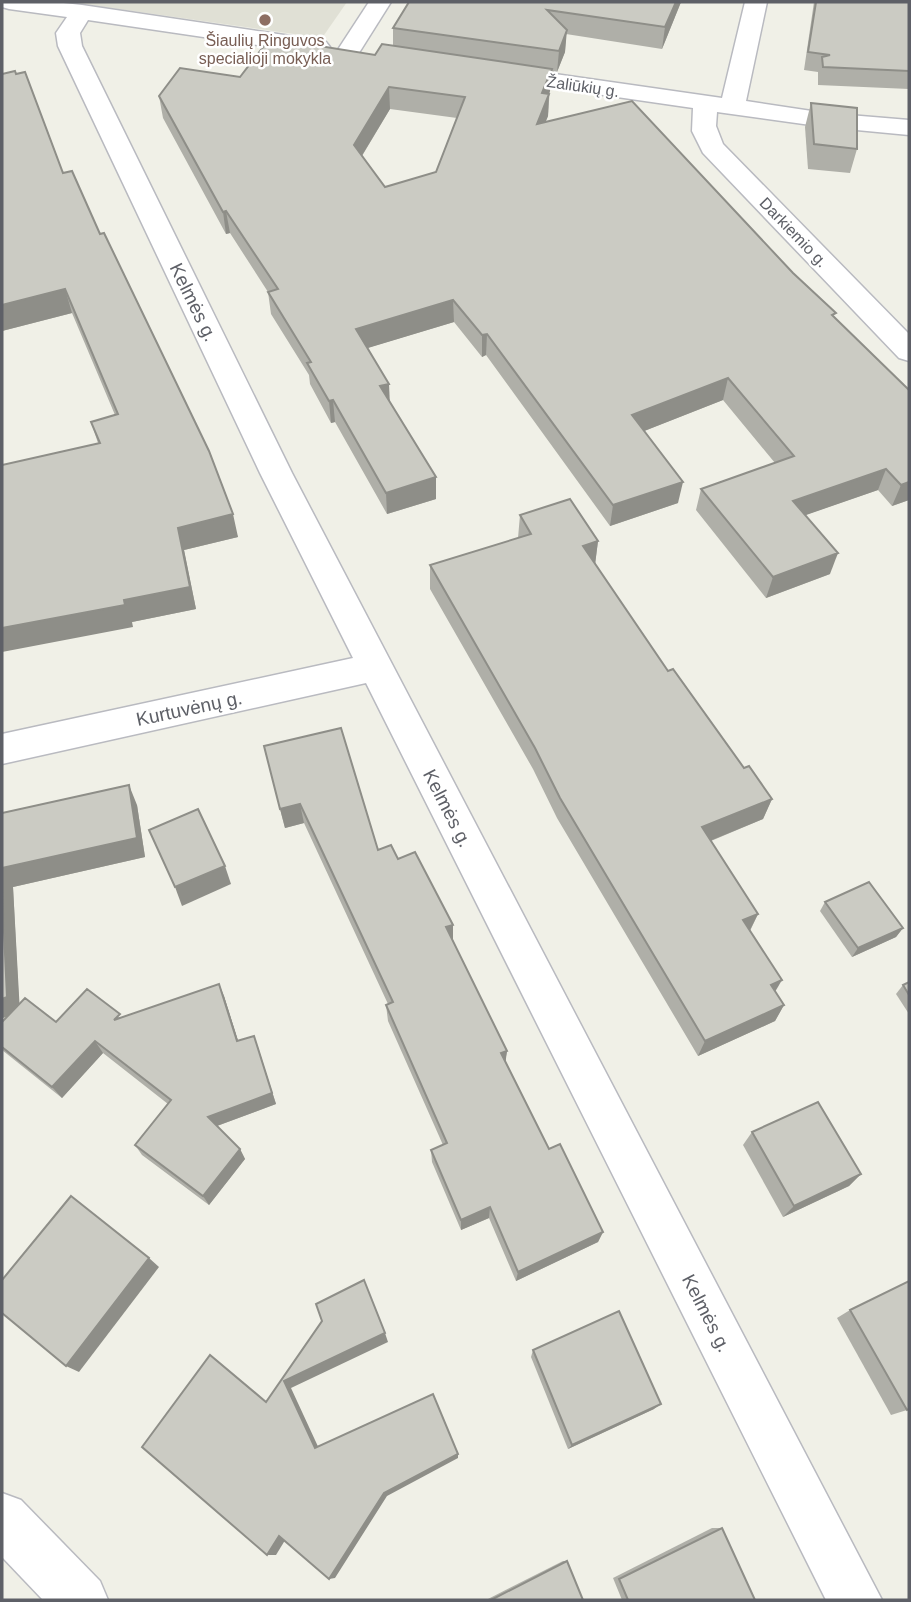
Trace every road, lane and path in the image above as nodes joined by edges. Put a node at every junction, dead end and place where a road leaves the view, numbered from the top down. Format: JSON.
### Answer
{"nodes":[{"id":1,"x":9,"y":2,"type":"edge"},
{"id":2,"x":380,"y":2,"type":"edge"},
{"id":3,"x":756,"y":2,"type":"edge"},
{"id":4,"x":82,"y":12,"type":"junction"},
{"id":5,"x":349,"y":51,"type":"junction"},
{"id":6,"x":375,"y":55,"type":"edge"},
{"id":7,"x":476,"y":70,"type":"edge"},
{"id":8,"x":719,"y":105,"type":"junction"},
{"id":9,"x":909,"y":127,"type":"edge"},
{"id":10,"x":909,"y":351,"type":"edge"},
{"id":11,"x":376,"y":667,"type":"junction"},
{"id":12,"x":2,"y":749,"type":"edge"},
{"id":13,"x":2,"y":1519,"type":"edge"},
{"id":14,"x":81,"y":1600,"type":"edge"},
{"id":15,"x":855,"y":1600,"type":"edge"}],
"edges":[{"from":1,"to":4,"type":"street"},
{"from":2,"to":5,"type":"street"},
{"from":3,"to":8,"type":"street","name":"Darkiemio g."},
{"from":4,"to":5,"type":"street"},
{"from":4,"to":11,"type":"street","name":"Kelmės g."},
{"from":5,"to":6,"type":"street"},
{"from":7,"to":8,"type":"street","name":"Žaliūkių g."},
{"from":8,"to":9,"type":"street","name":"Žaliūkių g."},
{"from":8,"to":10,"type":"street","name":"Darkiemio g."},
{"from":11,"to":12,"type":"street","name":"Kurtuvėnų g."},
{"from":11,"to":15,"type":"street","name":"Kelmės g."},
{"from":13,"to":14,"type":"street"}]}
